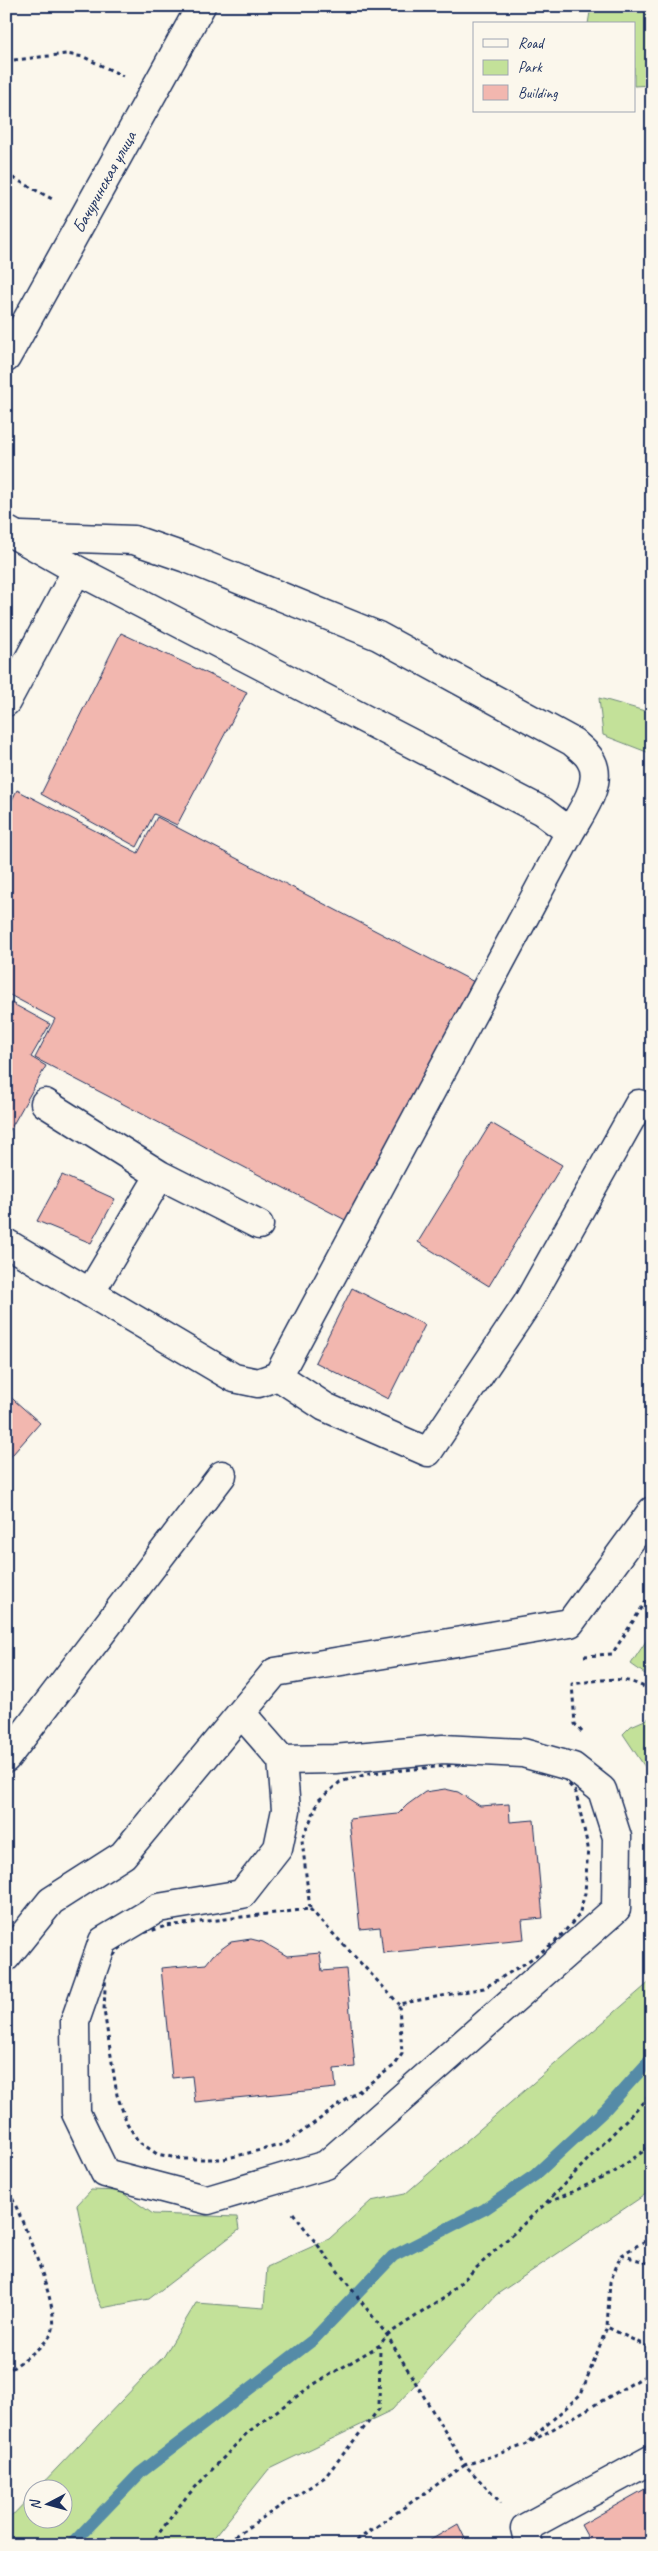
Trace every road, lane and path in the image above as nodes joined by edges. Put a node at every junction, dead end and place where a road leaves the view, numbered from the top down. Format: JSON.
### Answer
{"nodes":[{"id":1,"x":201,"y":6,"type":"edge"},
{"id":2,"x":6,"y":61,"type":"edge"},
{"id":3,"x":124,"y":77,"type":"dead end"},
{"id":4,"x":6,"y":174,"type":"edge"},
{"id":5,"x":57,"y":201,"type":"dead end"},
{"id":6,"x":6,"y":358,"type":"edge"},
{"id":7,"x":12,"y":533,"type":"edge"},
{"id":8,"x":77,"y":570,"type":"junction"},
{"id":9,"x":6,"y":702,"type":"edge"},
{"id":10,"x":570,"y":832,"type":"junction"},
{"id":11,"x":45,"y":1102,"type":"dead end"},
{"id":12,"x":639,"y":1104,"type":"dead end"},
{"id":13,"x":160,"y":1175,"type":"junction"},
{"id":14,"x":259,"y":1225,"type":"dead end"},
{"id":15,"x":6,"y":1243,"type":"edge"},
{"id":16,"x":90,"y":1293,"type":"junction"},
{"id":17,"x":278,"y":1376,"type":"junction"},
{"id":18,"x":222,"y":1475,"type":"dead end"},
{"id":19,"x":652,"y":1511,"type":"edge"},
{"id":20,"x":652,"y":1592,"type":"edge"},
{"id":21,"x":579,"y":1657,"type":"dead end"},
{"id":22,"x":240,"y":1714,"type":"junction"},
{"id":23,"x":6,"y":1758,"type":"edge"},
{"id":24,"x":282,"y":1760,"type":"junction"},
{"id":25,"x":310,"y":1909,"type":"junction"},
{"id":26,"x":6,"y":1958,"type":"edge"},
{"id":27,"x":399,"y":2004,"type":"junction"},
{"id":28,"x":652,"y":2093,"type":"edge"},
{"id":29,"x":652,"y":2145,"type":"edge"},
{"id":30,"x":6,"y":2184,"type":"edge"},
{"id":31,"x":544,"y":2204,"type":"junction"},
{"id":32,"x":292,"y":2212,"type":"dead end"},
{"id":33,"x":652,"y":2237,"type":"edge"},
{"id":34,"x":621,"y":2255,"type":"junction"},
{"id":35,"x":652,"y":2264,"type":"edge"},
{"id":36,"x":607,"y":2327,"type":"junction"},
{"id":37,"x":387,"y":2335,"type":"junction"},
{"id":38,"x":380,"y":2346,"type":"junction"},
{"id":39,"x":652,"y":2349,"type":"edge"},
{"id":40,"x":652,"y":2372,"type":"edge"},
{"id":41,"x":6,"y":2373,"type":"edge"},
{"id":42,"x":525,"y":2445,"type":"junction"},
{"id":43,"x":652,"y":2459,"type":"edge"},
{"id":44,"x":465,"y":2465,"type":"junction"},
{"id":45,"x":527,"y":2536,"type":"edge"},
{"id":46,"x":150,"y":2545,"type":"edge"},
{"id":47,"x":221,"y":2545,"type":"edge"},
{"id":48,"x":350,"y":2545,"type":"edge"}],
"edges":[{"from":1,"to":6,"type":"street","name":"Бачуринская улица"},
{"from":2,"to":3,"type":"path"},
{"from":4,"to":5,"type":"path"},
{"from":7,"to":8,"type":"street"},
{"from":7,"to":10,"type":"street"},
{"from":8,"to":9,"type":"street"},
{"from":8,"to":10,"type":"street"},
{"from":10,"to":17,"type":"street"},
{"from":11,"to":13,"type":"street"},
{"from":12,"to":17,"type":"street"},
{"from":13,"to":14,"type":"street"},
{"from":13,"to":16,"type":"street"},
{"from":15,"to":16,"type":"street"},
{"from":16,"to":17,"type":"street"},
{"from":18,"to":23,"type":"street"},
{"from":19,"to":22,"type":"street"},
{"from":20,"to":21,"type":"path"},
{"from":22,"to":24,"type":"street"},
{"from":22,"to":26,"type":"street"},
{"from":24,"to":24,"type":"street"},
{"from":25,"to":27,"type":"path"},
{"from":25,"to":27,"type":"path"},
{"from":25,"to":27,"type":"path"},
{"from":28,"to":31,"type":"path"},
{"from":29,"to":31,"type":"path"},
{"from":30,"to":41,"type":"path"},
{"from":31,"to":37,"type":"path"},
{"from":32,"to":37,"type":"path"},
{"from":33,"to":34,"type":"path"},
{"from":34,"to":35,"type":"path"},
{"from":34,"to":36,"type":"path"},
{"from":36,"to":39,"type":"path"},
{"from":36,"to":42,"type":"path"},
{"from":37,"to":38,"type":"path"},
{"from":37,"to":44,"type":"path"},
{"from":38,"to":46,"type":"path"},
{"from":38,"to":47,"type":"path"},
{"from":40,"to":42,"type":"path"},
{"from":42,"to":44,"type":"path"},
{"from":43,"to":45,"type":"street"},
{"from":44,"to":45,"type":"path"},
{"from":44,"to":48,"type":"path"}]}
